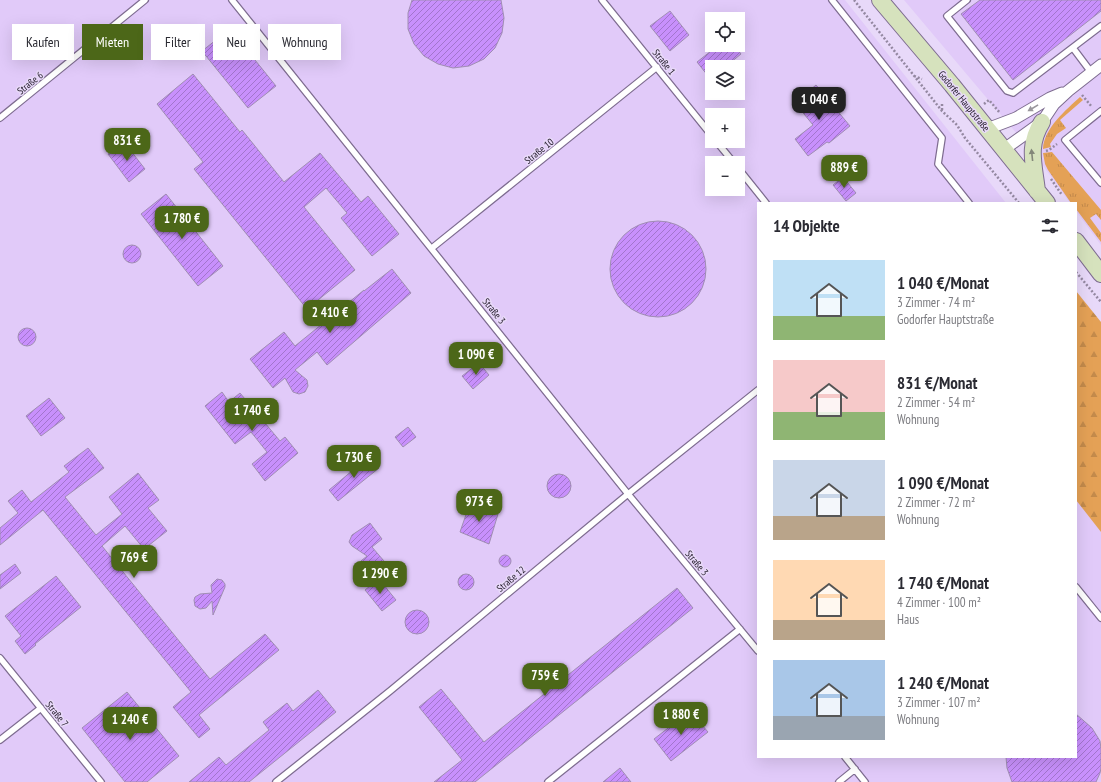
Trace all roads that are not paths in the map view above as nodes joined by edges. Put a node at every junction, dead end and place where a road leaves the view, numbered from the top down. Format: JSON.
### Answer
{"nodes":[{"id":1,"x":145,"y":0,"type":"edge"},
{"id":2,"x":232,"y":0,"type":"edge"},
{"id":3,"x":602,"y":0,"type":"edge"},
{"id":4,"x":832,"y":0,"type":"edge"},
{"id":5,"x":880,"y":0,"type":"edge"},
{"id":6,"x":967,"y":0,"type":"edge"},
{"id":7,"x":1101,"y":27,"type":"edge"},
{"id":8,"x":1073,"y":48,"type":"junction"},
{"id":9,"x":1101,"y":65,"type":"edge"},
{"id":10,"x":657,"y":68,"type":"junction"},
{"id":11,"x":1091,"y":72,"type":"junction"},
{"id":12,"x":1068,"y":91,"type":"junction"},
{"id":13,"x":1101,"y":112,"type":"edge"},
{"id":14,"x":0,"y":118,"type":"edge"},
{"id":15,"x":1042,"y":122,"type":"junction"},
{"id":16,"x":705,"y":127,"type":"edge"},
{"id":17,"x":987,"y":129,"type":"junction"},
{"id":18,"x":722,"y":148,"type":"edge"},
{"id":19,"x":1004,"y":150,"type":"junction"},
{"id":20,"x":728,"y":156,"type":"edge"},
{"id":21,"x":745,"y":177,"type":"edge"},
{"id":22,"x":1101,"y":184,"type":"edge"},
{"id":23,"x":1042,"y":197,"type":"edge"},
{"id":24,"x":765,"y":202,"type":"edge"},
{"id":25,"x":968,"y":202,"type":"edge"},
{"id":26,"x":1077,"y":242,"type":"edge"},
{"id":27,"x":432,"y":248,"type":"junction"},
{"id":28,"x":1101,"y":274,"type":"edge"},
{"id":29,"x":757,"y":391,"type":"edge"},
{"id":30,"x":628,"y":494,"type":"junction"},
{"id":31,"x":1077,"y":588,"type":"edge"},
{"id":32,"x":1101,"y":618,"type":"edge"},
{"id":33,"x":740,"y":629,"type":"junction"},
{"id":34,"x":757,"y":650,"type":"edge"},
{"id":35,"x":0,"y":658,"type":"edge"},
{"id":36,"x":41,"y":708,"type":"junction"},
{"id":37,"x":0,"y":740,"type":"edge"},
{"id":38,"x":846,"y":758,"type":"edge"},
{"id":39,"x":855,"y":769,"type":"junction"},
{"id":40,"x":101,"y":782,"type":"edge"},
{"id":41,"x":276,"y":782,"type":"edge"},
{"id":42,"x":548,"y":782,"type":"edge"},
{"id":43,"x":839,"y":782,"type":"edge"},
{"id":44,"x":865,"y":782,"type":"edge"}],
"edges":[{"from":1,"to":14,"type":"lane","name":"Straße 6"},
{"from":2,"to":27,"type":"lane","name":"Straße 3"},
{"from":3,"to":10,"type":"lane","name":"Straße 1"},
{"from":4,"to":25,"type":"lane"},
{"from":5,"to":17,"type":"main road","name":"Godorfer Hauptstraße"},
{"from":6,"to":8,"type":"lane"},
{"from":7,"to":8,"type":"lane"},
{"from":8,"to":11,"type":"lane"},
{"from":9,"to":11,"type":"street"},
{"from":10,"to":16,"type":"lane","name":"Straße 1"},
{"from":10,"to":27,"type":"lane","name":"Straße 10"},
{"from":11,"to":12,"type":"street"},
{"from":12,"to":15,"type":"street"},
{"from":12,"to":17,"type":"street","one_way":true},
{"from":13,"to":22,"type":"lane"},
{"from":15,"to":19,"type":"street"},
{"from":23,"to":15,"type":"main road","one_way":true},
{"from":17,"to":19,"type":"main road","name":"Godorfer Hauptstraße"},
{"from":18,"to":20,"type":"lane"},
{"from":19,"to":23,"type":"main road","name":"Godorfer Hauptstraße"},
{"from":21,"to":24,"type":"lane"},
{"from":26,"to":28,"type":"main road"},
{"from":27,"to":30,"type":"lane","name":"Straße 3"},
{"from":29,"to":30,"type":"lane","name":"Straße 12"},
{"from":30,"to":33,"type":"lane","name":"Straße 3"},
{"from":30,"to":41,"type":"lane","name":"Straße 12"},
{"from":31,"to":32,"type":"lane"},
{"from":33,"to":34,"type":"lane","name":"Straße 3"},
{"from":33,"to":42,"type":"lane"},
{"from":35,"to":36,"type":"lane","name":"Straße 7"},
{"from":36,"to":37,"type":"lane"},
{"from":36,"to":40,"type":"lane","name":"Straße 7"},
{"from":38,"to":39,"type":"lane"},
{"from":39,"to":43,"type":"lane"},
{"from":39,"to":44,"type":"lane"}]}
